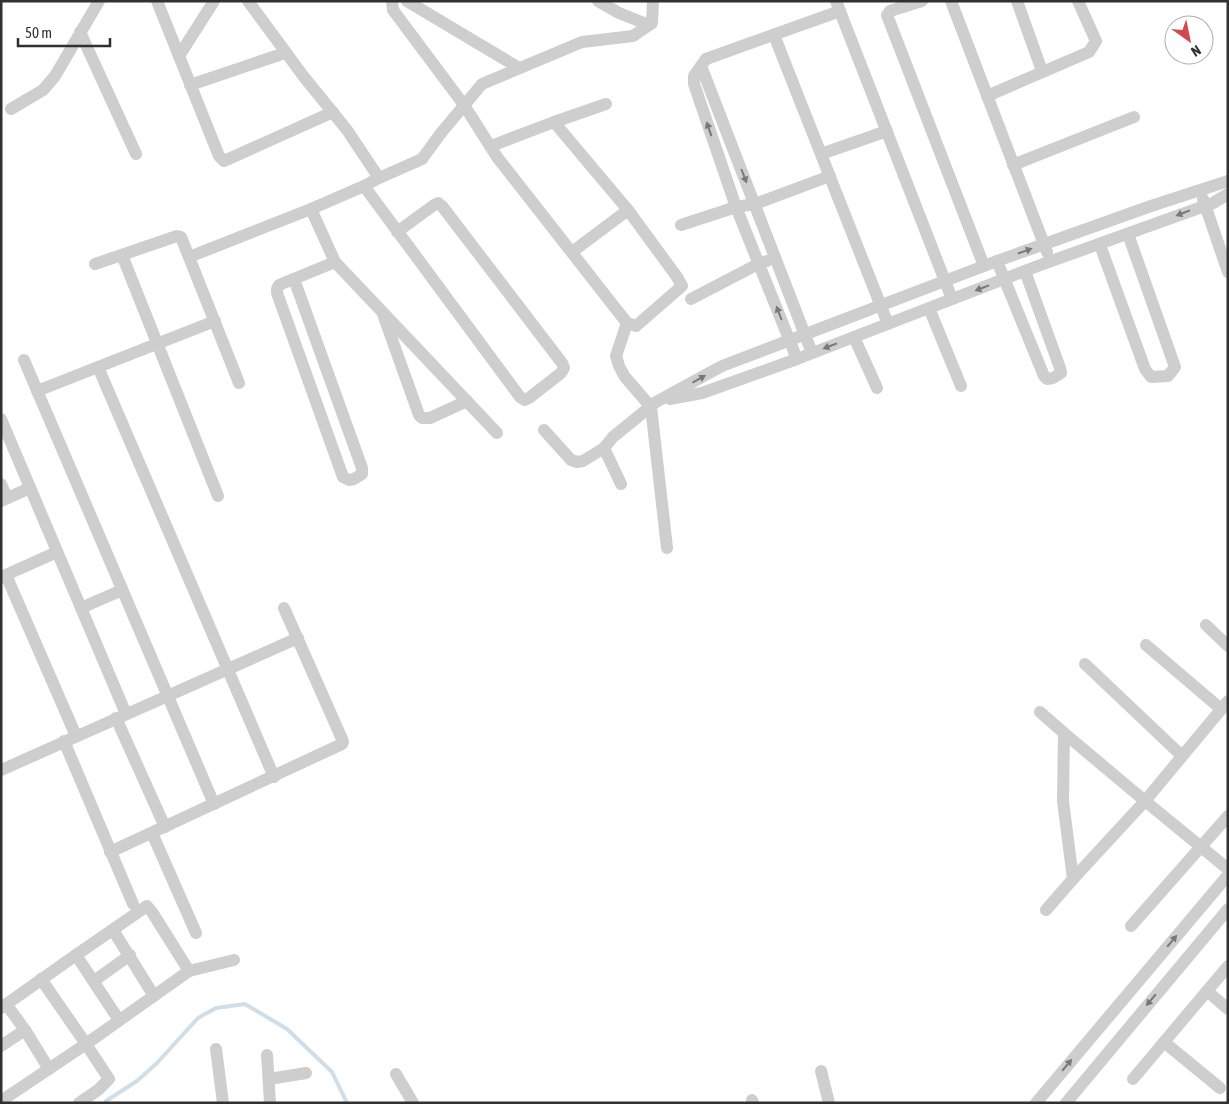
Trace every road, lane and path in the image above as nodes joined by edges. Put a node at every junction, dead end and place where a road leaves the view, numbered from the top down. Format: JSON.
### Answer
{"nodes":[{"id":1,"x":99,"y":1,"type":"edge"},
{"id":2,"x":157,"y":1,"type":"edge"},
{"id":3,"x":214,"y":1,"type":"edge"},
{"id":4,"x":248,"y":1,"type":"edge"},
{"id":5,"x":392,"y":1,"type":"edge"},
{"id":6,"x":407,"y":1,"type":"edge"},
{"id":7,"x":598,"y":1,"type":"edge"},
{"id":8,"x":653,"y":1,"type":"edge"},
{"id":9,"x":922,"y":1,"type":"edge"},
{"id":10,"x":951,"y":1,"type":"edge"},
{"id":11,"x":1017,"y":1,"type":"edge"},
{"id":12,"x":1078,"y":1,"type":"edge"},
{"id":13,"x":838,"y":6,"type":"edge"},
{"id":14,"x":649,"y":25,"type":"junction"},
{"id":15,"x":80,"y":32,"type":"junction"},
{"id":16,"x":774,"y":35,"type":"junction"},
{"id":17,"x":286,"y":53,"type":"junction"},
{"id":18,"x":179,"y":56,"type":"junction"},
{"id":19,"x":702,"y":66,"type":"junction"},
{"id":20,"x":519,"y":68,"type":"junction"},
{"id":21,"x":1042,"y":71,"type":"junction"},
{"id":22,"x":190,"y":85,"type":"junction"},
{"id":23,"x":987,"y":96,"type":"junction"},
{"id":24,"x":606,"y":104,"type":"dead end"},
{"id":25,"x":464,"y":105,"type":"junction"},
{"id":26,"x":11,"y":109,"type":"dead end"},
{"id":27,"x":334,"y":112,"type":"junction"},
{"id":28,"x":1134,"y":117,"type":"dead end"},
{"id":29,"x":554,"y":122,"type":"junction"},
{"id":30,"x":887,"y":131,"type":"junction"},
{"id":31,"x":491,"y":146,"type":"junction"},
{"id":32,"x":733,"y":148,"type":"junction"},
{"id":33,"x":136,"y":154,"type":"dead end"},
{"id":34,"x":718,"y":154,"type":"junction"},
{"id":35,"x":821,"y":154,"type":"junction"},
{"id":36,"x":1014,"y":165,"type":"junction"},
{"id":37,"x":830,"y":176,"type":"junction"},
{"id":38,"x":379,"y":178,"type":"junction"},
{"id":39,"x":1228,"y":181,"type":"edge"},
{"id":40,"x":364,"y":186,"type":"junction"},
{"id":41,"x":1200,"y":190,"type":"junction"},
{"id":42,"x":1228,"y":194,"type":"edge"},
{"id":43,"x":755,"y":204,"type":"junction"},
{"id":44,"x":1205,"y":205,"type":"junction"},
{"id":45,"x":736,"y":207,"type":"junction"},
{"id":46,"x":311,"y":209,"type":"junction"},
{"id":47,"x":628,"y":210,"type":"junction"},
{"id":48,"x":681,"y":225,"type":"dead end"},
{"id":49,"x":397,"y":232,"type":"junction"},
{"id":50,"x":1128,"y":234,"type":"junction"},
{"id":51,"x":1044,"y":244,"type":"junction"},
{"id":52,"x":1100,"y":244,"type":"junction"},
{"id":53,"x":572,"y":252,"type":"junction"},
{"id":54,"x":122,"y":255,"type":"junction"},
{"id":55,"x":189,"y":257,"type":"junction"},
{"id":56,"x":776,"y":259,"type":"junction"},
{"id":57,"x":997,"y":260,"type":"junction"},
{"id":58,"x":335,"y":262,"type":"junction"},
{"id":59,"x":1050,"y":262,"type":"junction"},
{"id":60,"x":760,"y":263,"type":"junction"},
{"id":61,"x":95,"y":264,"type":"dead end"},
{"id":62,"x":984,"y":266,"type":"junction"},
{"id":63,"x":1025,"y":271,"type":"junction"},
{"id":64,"x":1228,"y":272,"type":"edge"},
{"id":65,"x":294,"y":279,"type":"junction"},
{"id":66,"x":1005,"y":279,"type":"junction"},
{"id":67,"x":945,"y":281,"type":"junction"},
{"id":68,"x":691,"y":299,"type":"dead end"},
{"id":69,"x":952,"y":299,"type":"junction"},
{"id":70,"x":881,"y":305,"type":"junction"},
{"id":71,"x":929,"y":308,"type":"junction"},
{"id":72,"x":383,"y":312,"type":"junction"},
{"id":73,"x":215,"y":321,"type":"junction"},
{"id":74,"x":626,"y":323,"type":"junction"},
{"id":75,"x":888,"y":324,"type":"junction"},
{"id":76,"x":805,"y":334,"type":"junction"},
{"id":77,"x":854,"y":337,"type":"junction"},
{"id":78,"x":790,"y":340,"type":"junction"},
{"id":79,"x":157,"y":344,"type":"junction"},
{"id":80,"x":812,"y":353,"type":"junction"},
{"id":81,"x":797,"y":359,"type":"junction"},
{"id":82,"x":24,"y":360,"type":"dead end"},
{"id":83,"x":98,"y":368,"type":"junction"},
{"id":84,"x":239,"y":383,"type":"dead end"},
{"id":85,"x":961,"y":386,"type":"dead end"},
{"id":86,"x":877,"y":388,"type":"dead end"},
{"id":87,"x":37,"y":391,"type":"junction"},
{"id":88,"x":336,"y":394,"type":"junction"},
{"id":89,"x":468,"y":401,"type":"junction"},
{"id":90,"x":315,"y":402,"type":"junction"},
{"id":91,"x":654,"y":404,"type":"junction"},
{"id":92,"x":1,"y":419,"type":"edge"},
{"id":93,"x":544,"y":430,"type":"dead end"},
{"id":94,"x":497,"y":433,"type":"dead end"},
{"id":95,"x":604,"y":448,"type":"junction"},
{"id":96,"x":1,"y":484,"type":"edge"},
{"id":97,"x":621,"y":484,"type":"dead end"},
{"id":98,"x":30,"y":488,"type":"junction"},
{"id":99,"x":218,"y":496,"type":"dead end"},
{"id":100,"x":4,"y":499,"type":"edge"},
{"id":101,"x":666,"y":548,"type":"dead end"},
{"id":102,"x":57,"y":552,"type":"junction"},
{"id":103,"x":3,"y":576,"type":"edge"},
{"id":104,"x":122,"y":590,"type":"junction"},
{"id":105,"x":81,"y":608,"type":"junction"},
{"id":106,"x":284,"y":608,"type":"dead end"},
{"id":107,"x":1206,"y":625,"type":"dead end"},
{"id":108,"x":298,"y":638,"type":"junction"},
{"id":109,"x":1146,"y":645,"type":"dead end"},
{"id":110,"x":1228,"y":646,"type":"edge"},
{"id":111,"x":1085,"y":664,"type":"dead end"},
{"id":112,"x":228,"y":669,"type":"junction"},
{"id":113,"x":168,"y":695,"type":"junction"},
{"id":114,"x":1224,"y":705,"type":"edge"},
{"id":115,"x":1040,"y":712,"type":"dead end"},
{"id":116,"x":121,"y":716,"type":"junction"},
{"id":117,"x":1064,"y":733,"type":"junction"},
{"id":118,"x":76,"y":736,"type":"junction"},
{"id":119,"x":64,"y":741,"type":"junction"},
{"id":120,"x":1182,"y":756,"type":"junction"},
{"id":121,"x":2,"y":769,"type":"edge"},
{"id":122,"x":274,"y":777,"type":"junction"},
{"id":123,"x":1145,"y":801,"type":"junction"},
{"id":124,"x":214,"y":804,"type":"junction"},
{"id":125,"x":1228,"y":816,"type":"edge"},
{"id":126,"x":165,"y":826,"type":"junction"},
{"id":127,"x":152,"y":832,"type":"junction"},
{"id":128,"x":1201,"y":848,"type":"junction"},
{"id":129,"x":110,"y":852,"type":"junction"},
{"id":130,"x":1228,"y":869,"type":"edge"},
{"id":131,"x":1228,"y":874,"type":"edge"},
{"id":132,"x":1073,"y":879,"type":"junction"},
{"id":133,"x":133,"y":904,"type":"dead end"},
{"id":134,"x":1228,"y":909,"type":"edge"},
{"id":135,"x":1046,"y":910,"type":"dead end"},
{"id":136,"x":1131,"y":926,"type":"dead end"},
{"id":137,"x":113,"y":930,"type":"junction"},
{"id":138,"x":196,"y":933,"type":"dead end"},
{"id":139,"x":76,"y":954,"type":"junction"},
{"id":140,"x":130,"y":955,"type":"junction"},
{"id":141,"x":234,"y":960,"type":"dead end"},
{"id":142,"x":1228,"y":966,"type":"edge"},
{"id":143,"x":189,"y":971,"type":"junction"},
{"id":144,"x":41,"y":979,"type":"junction"},
{"id":145,"x":94,"y":981,"type":"junction"},
{"id":146,"x":1207,"y":991,"type":"junction"},
{"id":147,"x":154,"y":996,"type":"junction"},
{"id":148,"x":4,"y":1006,"type":"edge"},
{"id":149,"x":1228,"y":1009,"type":"edge"},
{"id":150,"x":119,"y":1020,"type":"junction"},
{"id":151,"x":26,"y":1030,"type":"junction"},
{"id":152,"x":1164,"y":1042,"type":"junction"},
{"id":153,"x":86,"y":1044,"type":"junction"},
{"id":154,"x":1,"y":1046,"type":"edge"},
{"id":155,"x":216,"y":1050,"type":"dead end"},
{"id":156,"x":267,"y":1055,"type":"dead end"},
{"id":157,"x":49,"y":1069,"type":"junction"},
{"id":158,"x":821,"y":1071,"type":"dead end"},
{"id":159,"x":306,"y":1072,"type":"dead end"},
{"id":160,"x":396,"y":1074,"type":"dead end"},
{"id":161,"x":269,"y":1079,"type":"junction"},
{"id":162,"x":1134,"y":1079,"type":"dead end"},
{"id":163,"x":1220,"y":1088,"type":"dead end"},
{"id":164,"x":1,"y":1101,"type":"edge"},
{"id":165,"x":79,"y":1103,"type":"edge"},
{"id":166,"x":223,"y":1103,"type":"edge"},
{"id":167,"x":270,"y":1103,"type":"edge"},
{"id":168,"x":413,"y":1103,"type":"edge"},
{"id":169,"x":829,"y":1103,"type":"edge"},
{"id":170,"x":1036,"y":1103,"type":"edge"},
{"id":171,"x":1066,"y":1103,"type":"edge"}],
"edges":[{"from":1,"to":15,"type":"street"},
{"from":2,"to":18,"type":"street"},
{"from":3,"to":18,"type":"street"},
{"from":4,"to":17,"type":"street"},
{"from":5,"to":25,"type":"street"},
{"from":6,"to":20,"type":"street"},
{"from":7,"to":14,"type":"street"},
{"from":8,"to":14,"type":"street"},
{"from":9,"to":62,"type":"street"},
{"from":10,"to":23,"type":"street"},
{"from":11,"to":21,"type":"street"},
{"from":12,"to":21,"type":"street"},
{"from":13,"to":16,"type":"street"},
{"from":13,"to":30,"type":"street"},
{"from":14,"to":20,"type":"street"},
{"from":15,"to":26,"type":"street"},
{"from":15,"to":33,"type":"street"},
{"from":16,"to":19,"type":"street"},
{"from":16,"to":35,"type":"street"},
{"from":17,"to":22,"type":"street"},
{"from":17,"to":27,"type":"street"},
{"from":18,"to":22,"type":"street"},
{"from":19,"to":32,"type":"street"},
{"from":34,"to":19,"type":"street","one_way":true},
{"from":20,"to":25,"type":"street"},
{"from":21,"to":23,"type":"street"},
{"from":22,"to":27,"type":"street"},
{"from":23,"to":36,"type":"street"},
{"from":24,"to":29,"type":"street"},
{"from":25,"to":31,"type":"street"},
{"from":25,"to":38,"type":"street"},
{"from":27,"to":38,"type":"street"},
{"from":28,"to":36,"type":"street"},
{"from":29,"to":31,"type":"street"},
{"from":29,"to":47,"type":"street"},
{"from":30,"to":35,"type":"street"},
{"from":30,"to":67,"type":"street"},
{"from":31,"to":53,"type":"street"},
{"from":32,"to":34,"type":"street"},
{"from":32,"to":43,"type":"street","one_way":true},
{"from":34,"to":45,"type":"street"},
{"from":35,"to":37,"type":"street"},
{"from":36,"to":51,"type":"street"},
{"from":37,"to":43,"type":"street"},
{"from":37,"to":70,"type":"street"},
{"from":38,"to":40,"type":"street"},
{"from":39,"to":41,"type":"street"},
{"from":40,"to":46,"type":"street"},
{"from":40,"to":49,"type":"street"},
{"from":41,"to":44,"type":"street"},
{"from":41,"to":51,"type":"street"},
{"from":42,"to":44,"type":"street"},
{"from":43,"to":45,"type":"street"},
{"from":43,"to":56,"type":"street"},
{"from":44,"to":50,"type":"street","one_way":true},
{"from":44,"to":64,"type":"street"},
{"from":45,"to":48,"type":"street"},
{"from":45,"to":60,"type":"street"},
{"from":46,"to":55,"type":"street"},
{"from":46,"to":58,"type":"street"},
{"from":47,"to":53,"type":"street"},
{"from":47,"to":74,"type":"street"},
{"from":49,"to":49,"type":"street"},
{"from":50,"to":52,"type":"street"},
{"from":50,"to":52,"type":"street"},
{"from":57,"to":51,"type":"street","one_way":true},
{"from":51,"to":59,"type":"street"},
{"from":52,"to":59,"type":"street"},
{"from":53,"to":74,"type":"street"},
{"from":54,"to":55,"type":"street"},
{"from":54,"to":61,"type":"street"},
{"from":54,"to":79,"type":"street"},
{"from":55,"to":73,"type":"street"},
{"from":56,"to":60,"type":"street"},
{"from":56,"to":76,"type":"street"},
{"from":57,"to":62,"type":"street"},
{"from":57,"to":66,"type":"street"},
{"from":58,"to":65,"type":"street"},
{"from":58,"to":72,"type":"street"},
{"from":59,"to":63,"type":"street"},
{"from":60,"to":68,"type":"street"},
{"from":78,"to":60,"type":"street","one_way":true},
{"from":62,"to":67,"type":"street"},
{"from":63,"to":66,"type":"street"},
{"from":63,"to":66,"type":"street"},
{"from":65,"to":88,"type":"street"},
{"from":65,"to":90,"type":"street"},
{"from":66,"to":69,"type":"street","one_way":true},
{"from":67,"to":69,"type":"street"},
{"from":67,"to":70,"type":"street"},
{"from":69,"to":71,"type":"street"},
{"from":70,"to":75,"type":"street"},
{"from":70,"to":76,"type":"street"},
{"from":71,"to":75,"type":"street"},
{"from":71,"to":85,"type":"street"},
{"from":72,"to":89,"type":"street"},
{"from":72,"to":89,"type":"street"},
{"from":73,"to":79,"type":"street"},
{"from":73,"to":84,"type":"street"},
{"from":74,"to":91,"type":"street"},
{"from":75,"to":77,"type":"street"},
{"from":76,"to":78,"type":"street"},
{"from":76,"to":80,"type":"street"},
{"from":77,"to":80,"type":"street","one_way":true},
{"from":77,"to":86,"type":"street"},
{"from":78,"to":81,"type":"street"},
{"from":91,"to":78,"type":"street","one_way":true},
{"from":79,"to":83,"type":"street"},
{"from":79,"to":99,"type":"street"},
{"from":80,"to":81,"type":"street"},
{"from":81,"to":91,"type":"street"},
{"from":82,"to":87,"type":"street"},
{"from":83,"to":87,"type":"street"},
{"from":83,"to":112,"type":"street"},
{"from":87,"to":104,"type":"street"},
{"from":88,"to":90,"type":"street"},
{"from":88,"to":90,"type":"street"},
{"from":89,"to":94,"type":"street"},
{"from":91,"to":95,"type":"street"},
{"from":91,"to":101,"type":"street"},
{"from":92,"to":98,"type":"street"},
{"from":93,"to":95,"type":"street"},
{"from":95,"to":97,"type":"street"},
{"from":96,"to":100,"type":"street"},
{"from":98,"to":100,"type":"street"},
{"from":98,"to":102,"type":"street"},
{"from":102,"to":103,"type":"street"},
{"from":102,"to":105,"type":"street"},
{"from":103,"to":118,"type":"street"},
{"from":104,"to":105,"type":"street"},
{"from":104,"to":113,"type":"street"},
{"from":105,"to":116,"type":"street"},
{"from":106,"to":108,"type":"street"},
{"from":107,"to":110,"type":"street"},
{"from":108,"to":112,"type":"street"},
{"from":108,"to":122,"type":"street"},
{"from":109,"to":114,"type":"street"},
{"from":111,"to":120,"type":"street"},
{"from":112,"to":113,"type":"street"},
{"from":112,"to":122,"type":"street"},
{"from":113,"to":116,"type":"street"},
{"from":113,"to":124,"type":"street"},
{"from":114,"to":120,"type":"street"},
{"from":115,"to":117,"type":"street"},
{"from":116,"to":118,"type":"street"},
{"from":116,"to":126,"type":"street"},
{"from":117,"to":123,"type":"street"},
{"from":117,"to":132,"type":"street"},
{"from":118,"to":119,"type":"street"},
{"from":119,"to":121,"type":"street"},
{"from":119,"to":129,"type":"street"},
{"from":120,"to":123,"type":"street"},
{"from":122,"to":124,"type":"street"},
{"from":123,"to":128,"type":"street"},
{"from":123,"to":132,"type":"street"},
{"from":124,"to":126,"type":"street"},
{"from":125,"to":128,"type":"street"},
{"from":126,"to":127,"type":"street"},
{"from":127,"to":129,"type":"street"},
{"from":127,"to":138,"type":"street"},
{"from":128,"to":130,"type":"street"},
{"from":128,"to":136,"type":"street"},
{"from":129,"to":133,"type":"street"},
{"from":170,"to":131,"type":"street","one_way":true},
{"from":132,"to":135,"type":"street"},
{"from":134,"to":171,"type":"street","one_way":true},
{"from":137,"to":139,"type":"street"},
{"from":137,"to":140,"type":"street"},
{"from":137,"to":143,"type":"street"},
{"from":139,"to":144,"type":"street"},
{"from":139,"to":145,"type":"street"},
{"from":140,"to":145,"type":"street"},
{"from":140,"to":147,"type":"street"},
{"from":141,"to":143,"type":"street"},
{"from":142,"to":146,"type":"street"},
{"from":143,"to":147,"type":"street"},
{"from":144,"to":148,"type":"street"},
{"from":144,"to":153,"type":"street"},
{"from":145,"to":150,"type":"street"},
{"from":146,"to":149,"type":"street"},
{"from":146,"to":152,"type":"street"},
{"from":147,"to":150,"type":"street"},
{"from":148,"to":151,"type":"street"},
{"from":150,"to":153,"type":"street"},
{"from":151,"to":154,"type":"street"},
{"from":151,"to":157,"type":"street"},
{"from":152,"to":162,"type":"street"},
{"from":152,"to":163,"type":"street"},
{"from":153,"to":157,"type":"street"},
{"from":153,"to":165,"type":"street"},
{"from":155,"to":166,"type":"street"},
{"from":156,"to":161,"type":"street"},
{"from":157,"to":164,"type":"street"},
{"from":158,"to":169,"type":"street"},
{"from":159,"to":161,"type":"street"},
{"from":160,"to":168,"type":"street"},
{"from":161,"to":167,"type":"street"}]}
